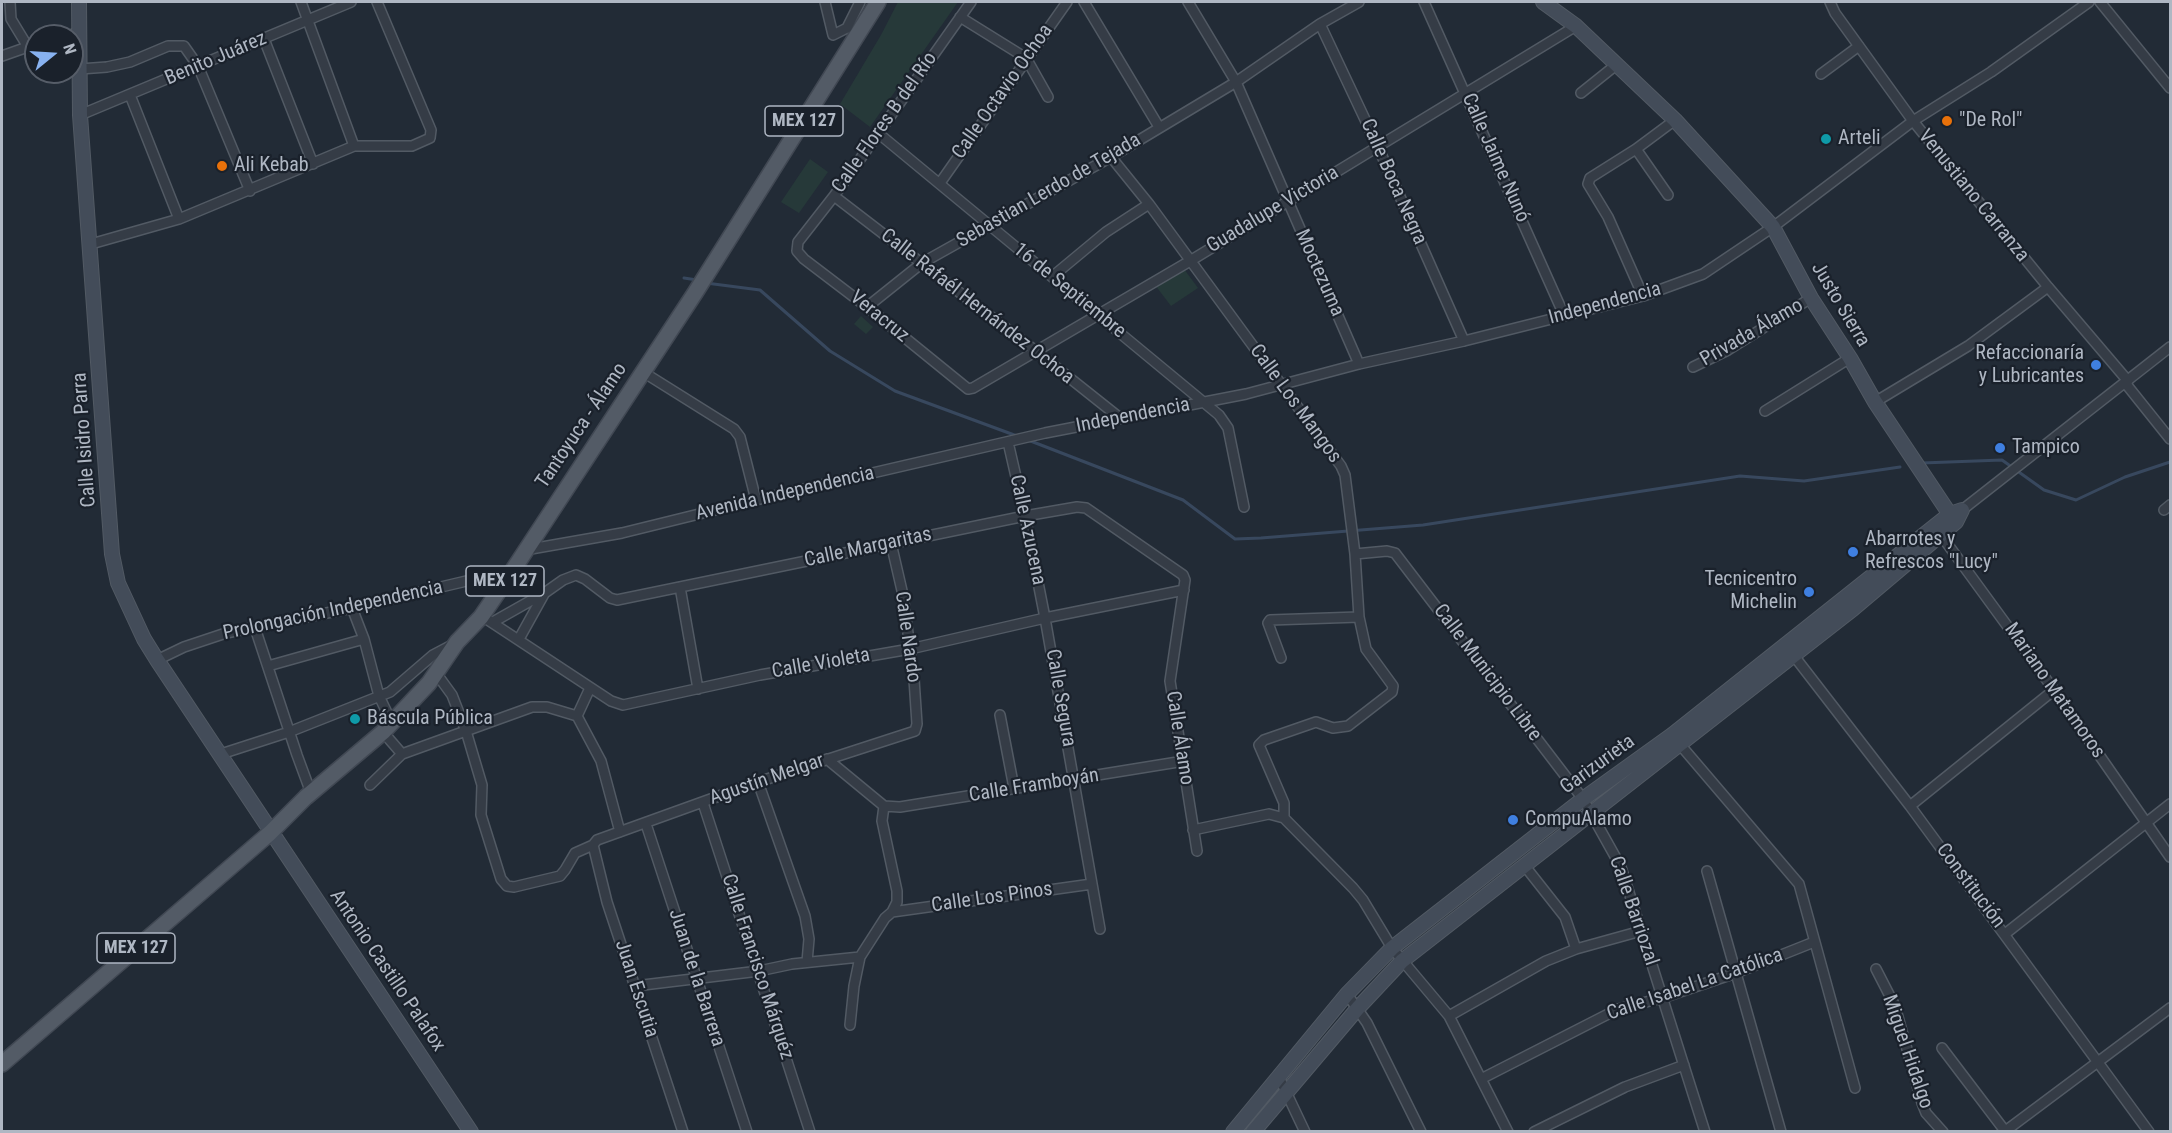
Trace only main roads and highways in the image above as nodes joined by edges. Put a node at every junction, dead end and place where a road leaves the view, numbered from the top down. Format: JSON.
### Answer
{"nodes":[{"id":1,"x":79,"y":2,"type":"edge"},
{"id":2,"x":878,"y":2,"type":"edge"},
{"id":3,"x":1543,"y":2,"type":"edge"},
{"id":4,"x":75,"y":24,"type":"edge"},
{"id":5,"x":80,"y":84,"type":"edge"},
{"id":6,"x":1956,"y":516,"type":"joint"},
{"id":7,"x":1676,"y":740,"type":"junction"},
{"id":8,"x":270,"y":833,"type":"junction"},
{"id":9,"x":2,"y":1064,"type":"edge"},
{"id":10,"x":471,"y":1131,"type":"edge"},
{"id":11,"x":1233,"y":1131,"type":"edge"},
{"id":12,"x":1253,"y":1131,"type":"edge"}],
"edges":[{"from":1,"to":4,"type":"main road","name":"Calle Isidro Parra"},
{"from":2,"to":8,"type":"main road","name":"Tantoyuca - Álamo","number":"MEX 127"},
{"from":3,"to":6,"type":"main road","name":"Justo Sierra"},
{"from":5,"to":8,"type":"main road","name":"Calle Isidro Parra"},
{"from":6,"to":7,"type":"main road","name":"Garizurieta"},
{"from":7,"to":11,"type":"main road","name":"Garizurieta"},
{"from":7,"to":12,"type":"main road","name":"Garizurieta"},
{"from":8,"to":9,"type":"main road","number":"MEX 127"},
{"from":8,"to":10,"type":"main road","name":"Antonio Castillo Palafox"}]}
